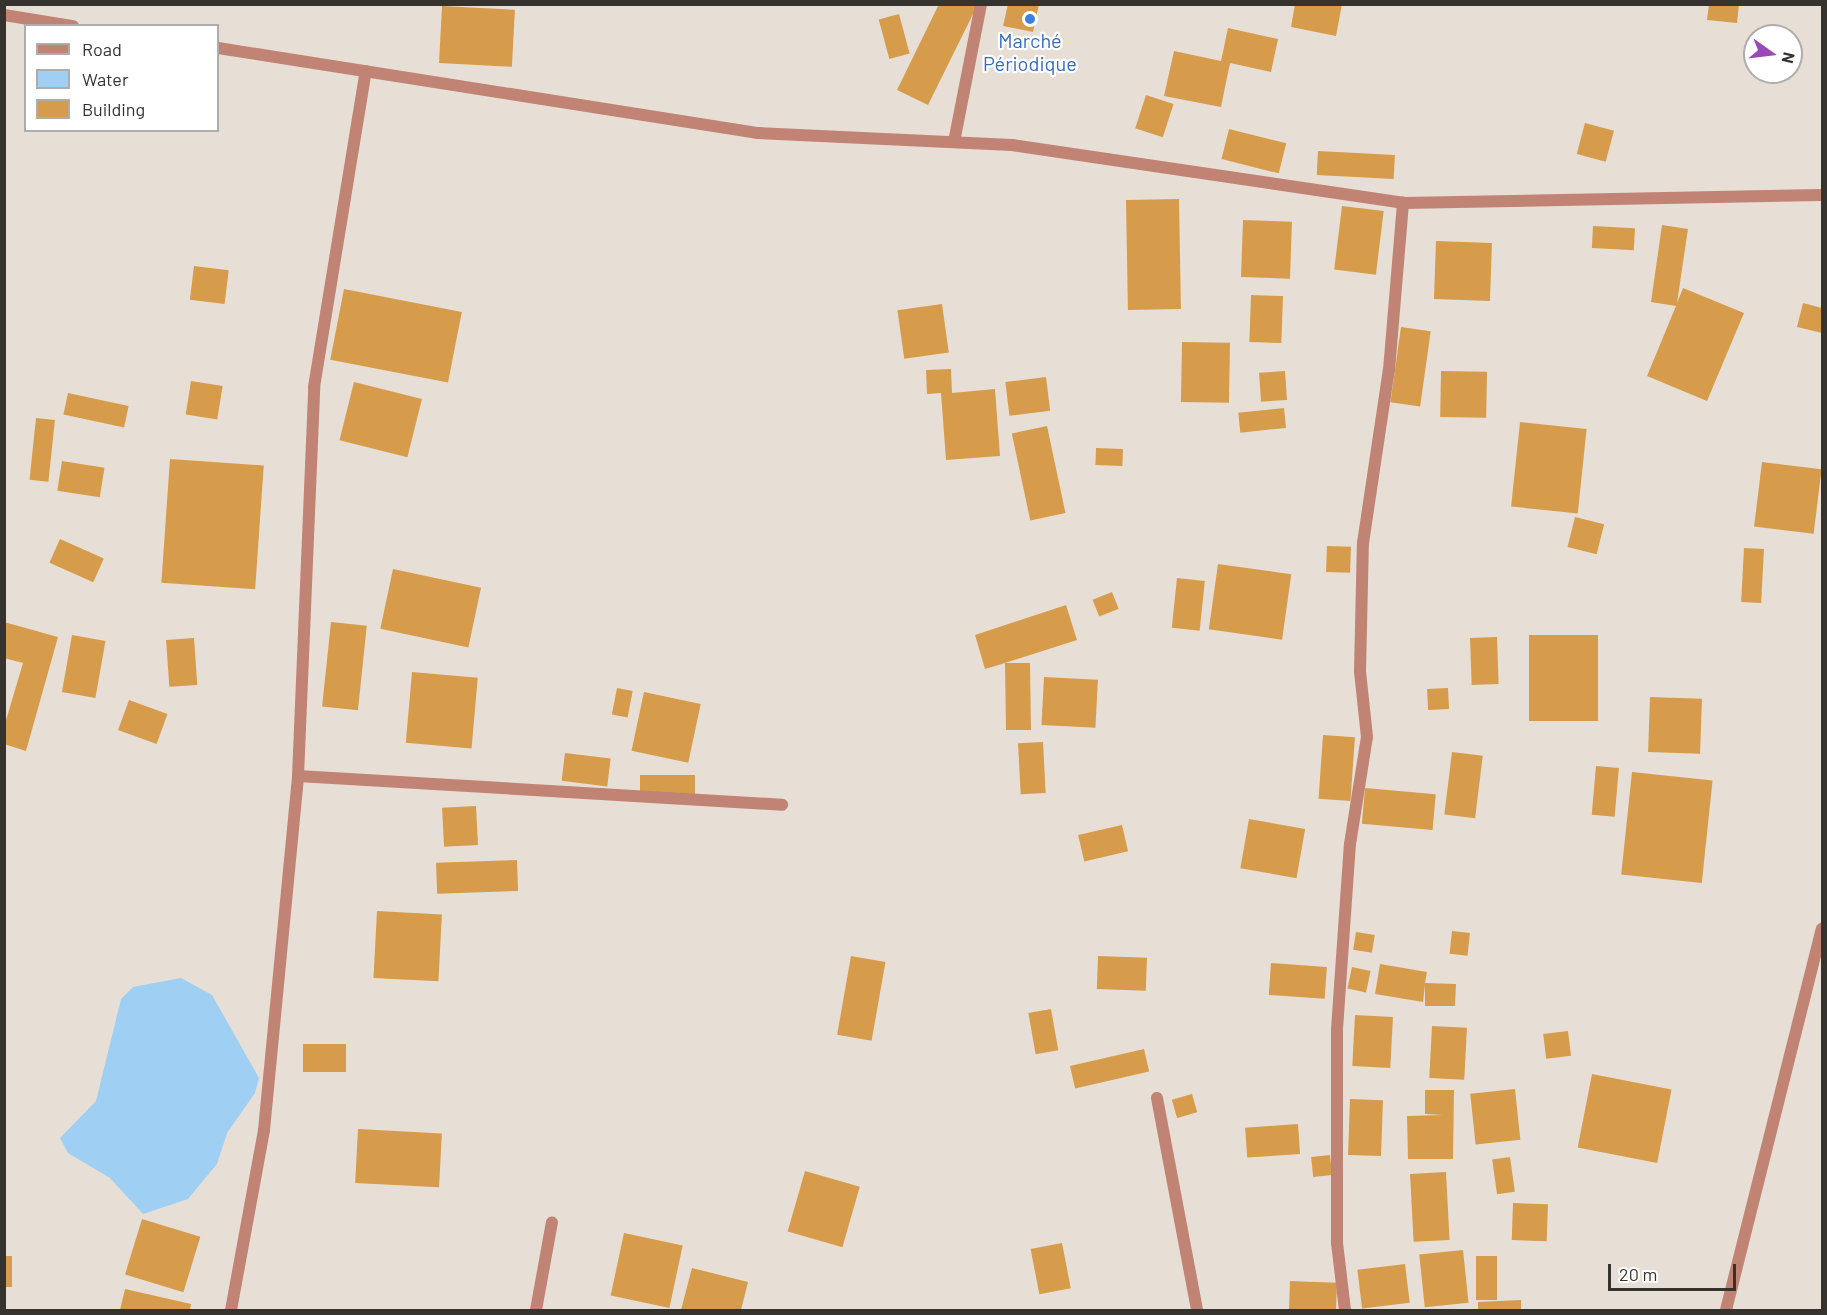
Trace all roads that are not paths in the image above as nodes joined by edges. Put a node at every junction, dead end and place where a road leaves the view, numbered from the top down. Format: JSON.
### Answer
{"nodes":[{"id":1,"x":981,"y":4,"type":"edge"},
{"id":2,"x":4,"y":15,"type":"edge"},
{"id":3,"x":60,"y":24,"type":"edge"},
{"id":4,"x":219,"y":48,"type":"edge"},
{"id":5,"x":366,"y":72,"type":"junction"},
{"id":6,"x":954,"y":142,"type":"junction"},
{"id":7,"x":1822,"y":195,"type":"edge"},
{"id":8,"x":1403,"y":203,"type":"junction"},
{"id":9,"x":298,"y":776,"type":"junction"},
{"id":10,"x":782,"y":805,"type":"dead end"},
{"id":11,"x":1822,"y":929,"type":"edge"},
{"id":12,"x":1157,"y":1098,"type":"dead end"},
{"id":13,"x":552,"y":1222,"type":"dead end"},
{"id":14,"x":231,"y":1311,"type":"edge"},
{"id":15,"x":536,"y":1311,"type":"edge"},
{"id":16,"x":1197,"y":1311,"type":"edge"},
{"id":17,"x":1345,"y":1311,"type":"edge"},
{"id":18,"x":1726,"y":1311,"type":"edge"}],
"edges":[{"from":1,"to":6,"type":"street"},
{"from":2,"to":3,"type":"street"},
{"from":4,"to":5,"type":"street"},
{"from":5,"to":6,"type":"street"},
{"from":5,"to":9,"type":"street"},
{"from":6,"to":8,"type":"street"},
{"from":7,"to":8,"type":"street"},
{"from":8,"to":17,"type":"street"},
{"from":9,"to":10,"type":"street"},
{"from":9,"to":14,"type":"street"},
{"from":11,"to":18,"type":"street"},
{"from":12,"to":16,"type":"street"},
{"from":13,"to":15,"type":"street"}]}
